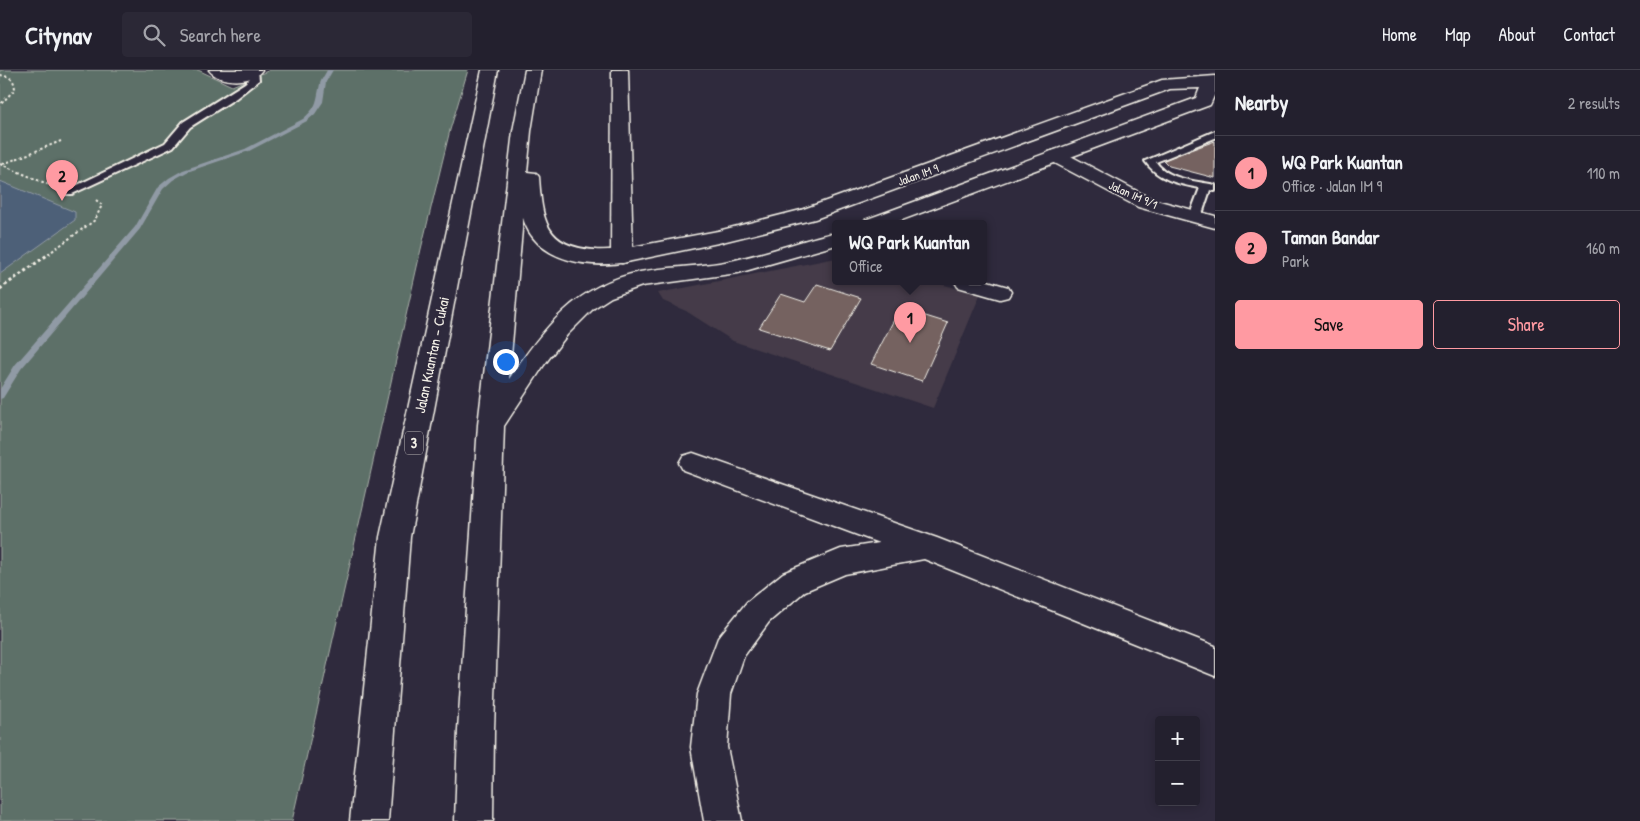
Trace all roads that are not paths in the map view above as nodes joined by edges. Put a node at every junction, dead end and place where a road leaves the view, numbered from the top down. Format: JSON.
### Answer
{"nodes":[{"id":1,"x":216,"y":70,"type":"edge"},
{"id":2,"x":254,"y":70,"type":"edge"},
{"id":3,"x":490,"y":70,"type":"edge"},
{"id":4,"x":533,"y":70,"type":"edge"},
{"id":5,"x":620,"y":70,"type":"edge"},
{"id":6,"x":1212,"y":82,"type":"edge"},
{"id":7,"x":1146,"y":92,"type":"junction"},
{"id":8,"x":1127,"y":100,"type":"junction"},
{"id":9,"x":1184,"y":108,"type":"junction"},
{"id":10,"x":1162,"y":117,"type":"junction"},
{"id":11,"x":522,"y":132,"type":"junction"},
{"id":12,"x":1215,"y":134,"type":"edge"},
{"id":13,"x":1056,"y":156,"type":"junction"},
{"id":14,"x":1210,"y":187,"type":"edge"},
{"id":15,"x":68,"y":192,"type":"road end"},
{"id":16,"x":1196,"y":217,"type":"junction"},
{"id":17,"x":883,"y":220,"type":"edge"},
{"id":18,"x":1215,"y":222,"type":"edge"},
{"id":19,"x":832,"y":241,"type":"edge"},
{"id":20,"x":622,"y":256,"type":"junction"},
{"id":21,"x":976,"y":285,"type":"edge"},
{"id":22,"x":1000,"y":292,"type":"dead end"},
{"id":23,"x":491,"y":425,"type":"junction"},
{"id":24,"x":693,"y":463,"type":"dead end"},
{"id":25,"x":926,"y":547,"type":"junction"},
{"id":26,"x":1215,"y":661,"type":"edge"},
{"id":27,"x":369,"y":821,"type":"edge"},
{"id":28,"x":474,"y":821,"type":"edge"},
{"id":29,"x":723,"y":821,"type":"edge"}],
"edges":[{"from":1,"to":2,"type":"main road"},
{"from":2,"to":15,"type":"lane"},
{"from":3,"to":27,"type":"main road","name":"Jalan Kuantan - Cukai","number":"3"},
{"from":4,"to":11,"type":"main road"},
{"from":5,"to":20,"type":"main road"},
{"from":6,"to":7,"type":"main road","name":"Jalan IM 9"},
{"from":6,"to":9,"type":"main road","name":"Jalan IM 9"},
{"from":7,"to":8,"type":"main road","name":"Jalan IM 9"},
{"from":7,"to":9,"type":"main road"},
{"from":8,"to":10,"type":"main road"},
{"from":8,"to":20,"type":"main road","name":"Jalan IM 9"},
{"from":9,"to":10,"type":"main road","name":"Jalan IM 9"},
{"from":10,"to":13,"type":"main road","name":"Jalan IM 9"},
{"from":11,"to":20,"type":"main road","name":"Jalan IM 9"},
{"from":11,"to":23,"type":"main road"},
{"from":12,"to":14,"type":"lane"},
{"from":13,"to":16,"type":"main road","name":"Jalan IM 9/1"},
{"from":13,"to":17,"type":"main road","name":"Jalan IM 9"},
{"from":14,"to":16,"type":"lane"},
{"from":16,"to":18,"type":"main road","name":"Jalan IM 9/1"},
{"from":19,"to":23,"type":"main road"},
{"from":21,"to":22,"type":"main road"},
{"from":23,"to":28,"type":"main road"},
{"from":24,"to":25,"type":"main road"},
{"from":25,"to":26,"type":"main road"},
{"from":25,"to":29,"type":"main road"}]}
